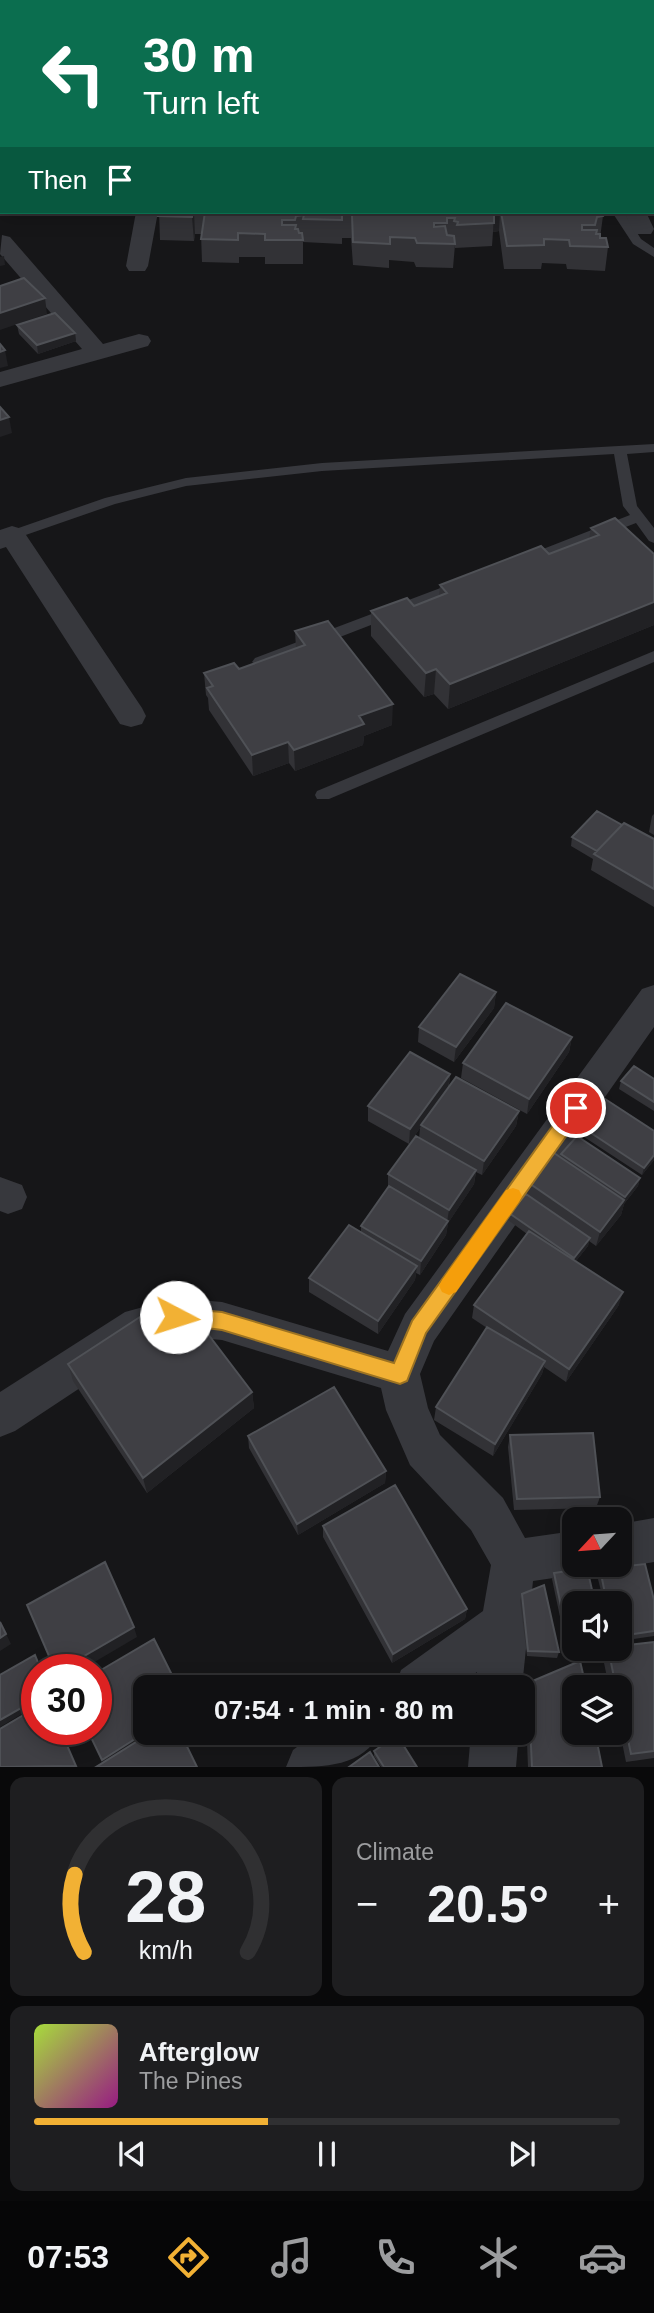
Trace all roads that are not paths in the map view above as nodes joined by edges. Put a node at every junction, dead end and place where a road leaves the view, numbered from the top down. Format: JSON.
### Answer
{"nodes":[{"id":1,"x":147,"y":214,"type":"edge"},
{"id":2,"x":619,"y":214,"type":"edge"},
{"id":3,"x":2,"y":242,"type":"dead end"},
{"id":4,"x":654,"y":253,"type":"edge"},
{"id":5,"x":137,"y":266,"type":"dead end"},
{"id":6,"x":139,"y":341,"type":"dead end"},
{"id":7,"x":97,"y":352,"type":"junction"},
{"id":8,"x":0,"y":380,"type":"edge"},
{"id":9,"x":654,"y":448,"type":"edge"},
{"id":10,"x":620,"y":451,"type":"junction"},
{"id":11,"x":639,"y":517,"type":"junction"},
{"id":12,"x":6,"y":537,"type":"edge"},
{"id":13,"x":654,"y":538,"type":"edge"},
{"id":14,"x":510,"y":566,"type":"edge"},
{"id":15,"x":471,"y":581,"type":"edge"},
{"id":16,"x":654,"y":656,"type":"edge"},
{"id":17,"x":251,"y":665,"type":"edge"},
{"id":18,"x":131,"y":716,"type":"dead end"},
{"id":19,"x":323,"y":794,"type":"dead end"},
{"id":20,"x":654,"y":999,"type":"edge"},
{"id":21,"x":400,"y":1374,"type":"junction"},
{"id":22,"x":0,"y":1416,"type":"edge"},
{"id":23,"x":654,"y":1540,"type":"edge"},
{"id":24,"x":632,"y":1544,"type":"edge"},
{"id":25,"x":562,"y":1555,"type":"edge"},
{"id":26,"x":514,"y":1562,"type":"junction"},
{"id":27,"x":504,"y":1624,"type":"junction"},
{"id":28,"x":434,"y":1675,"type":"edge"},
{"id":29,"x":500,"y":1675,"type":"edge"},
{"id":30,"x":340,"y":1745,"type":"edge"},
{"id":31,"x":494,"y":1745,"type":"edge"},
{"id":32,"x":310,"y":1767,"type":"edge"},
{"id":33,"x":492,"y":1767,"type":"edge"}],
"edges":[{"from":1,"to":5,"type":"street"},
{"from":2,"to":4,"type":"lane"},
{"from":3,"to":7,"type":"street"},
{"from":6,"to":7,"type":"street"},
{"from":7,"to":8,"type":"street"},
{"from":9,"to":10,"type":"lane"},
{"from":10,"to":11,"type":"lane"},
{"from":10,"to":12,"type":"lane"},
{"from":11,"to":13,"type":"lane"},
{"from":11,"to":14,"type":"lane"},
{"from":12,"to":18,"type":"street"},
{"from":15,"to":17,"type":"lane"},
{"from":16,"to":19,"type":"lane"},
{"from":20,"to":21,"type":"street"},
{"from":21,"to":22,"type":"street"},
{"from":21,"to":26,"type":"street"},
{"from":23,"to":24,"type":"street"},
{"from":25,"to":26,"type":"street"},
{"from":26,"to":27,"type":"street"},
{"from":27,"to":28,"type":"street"},
{"from":27,"to":29,"type":"street"},
{"from":30,"to":32,"type":"street"},
{"from":31,"to":33,"type":"street"}]}
